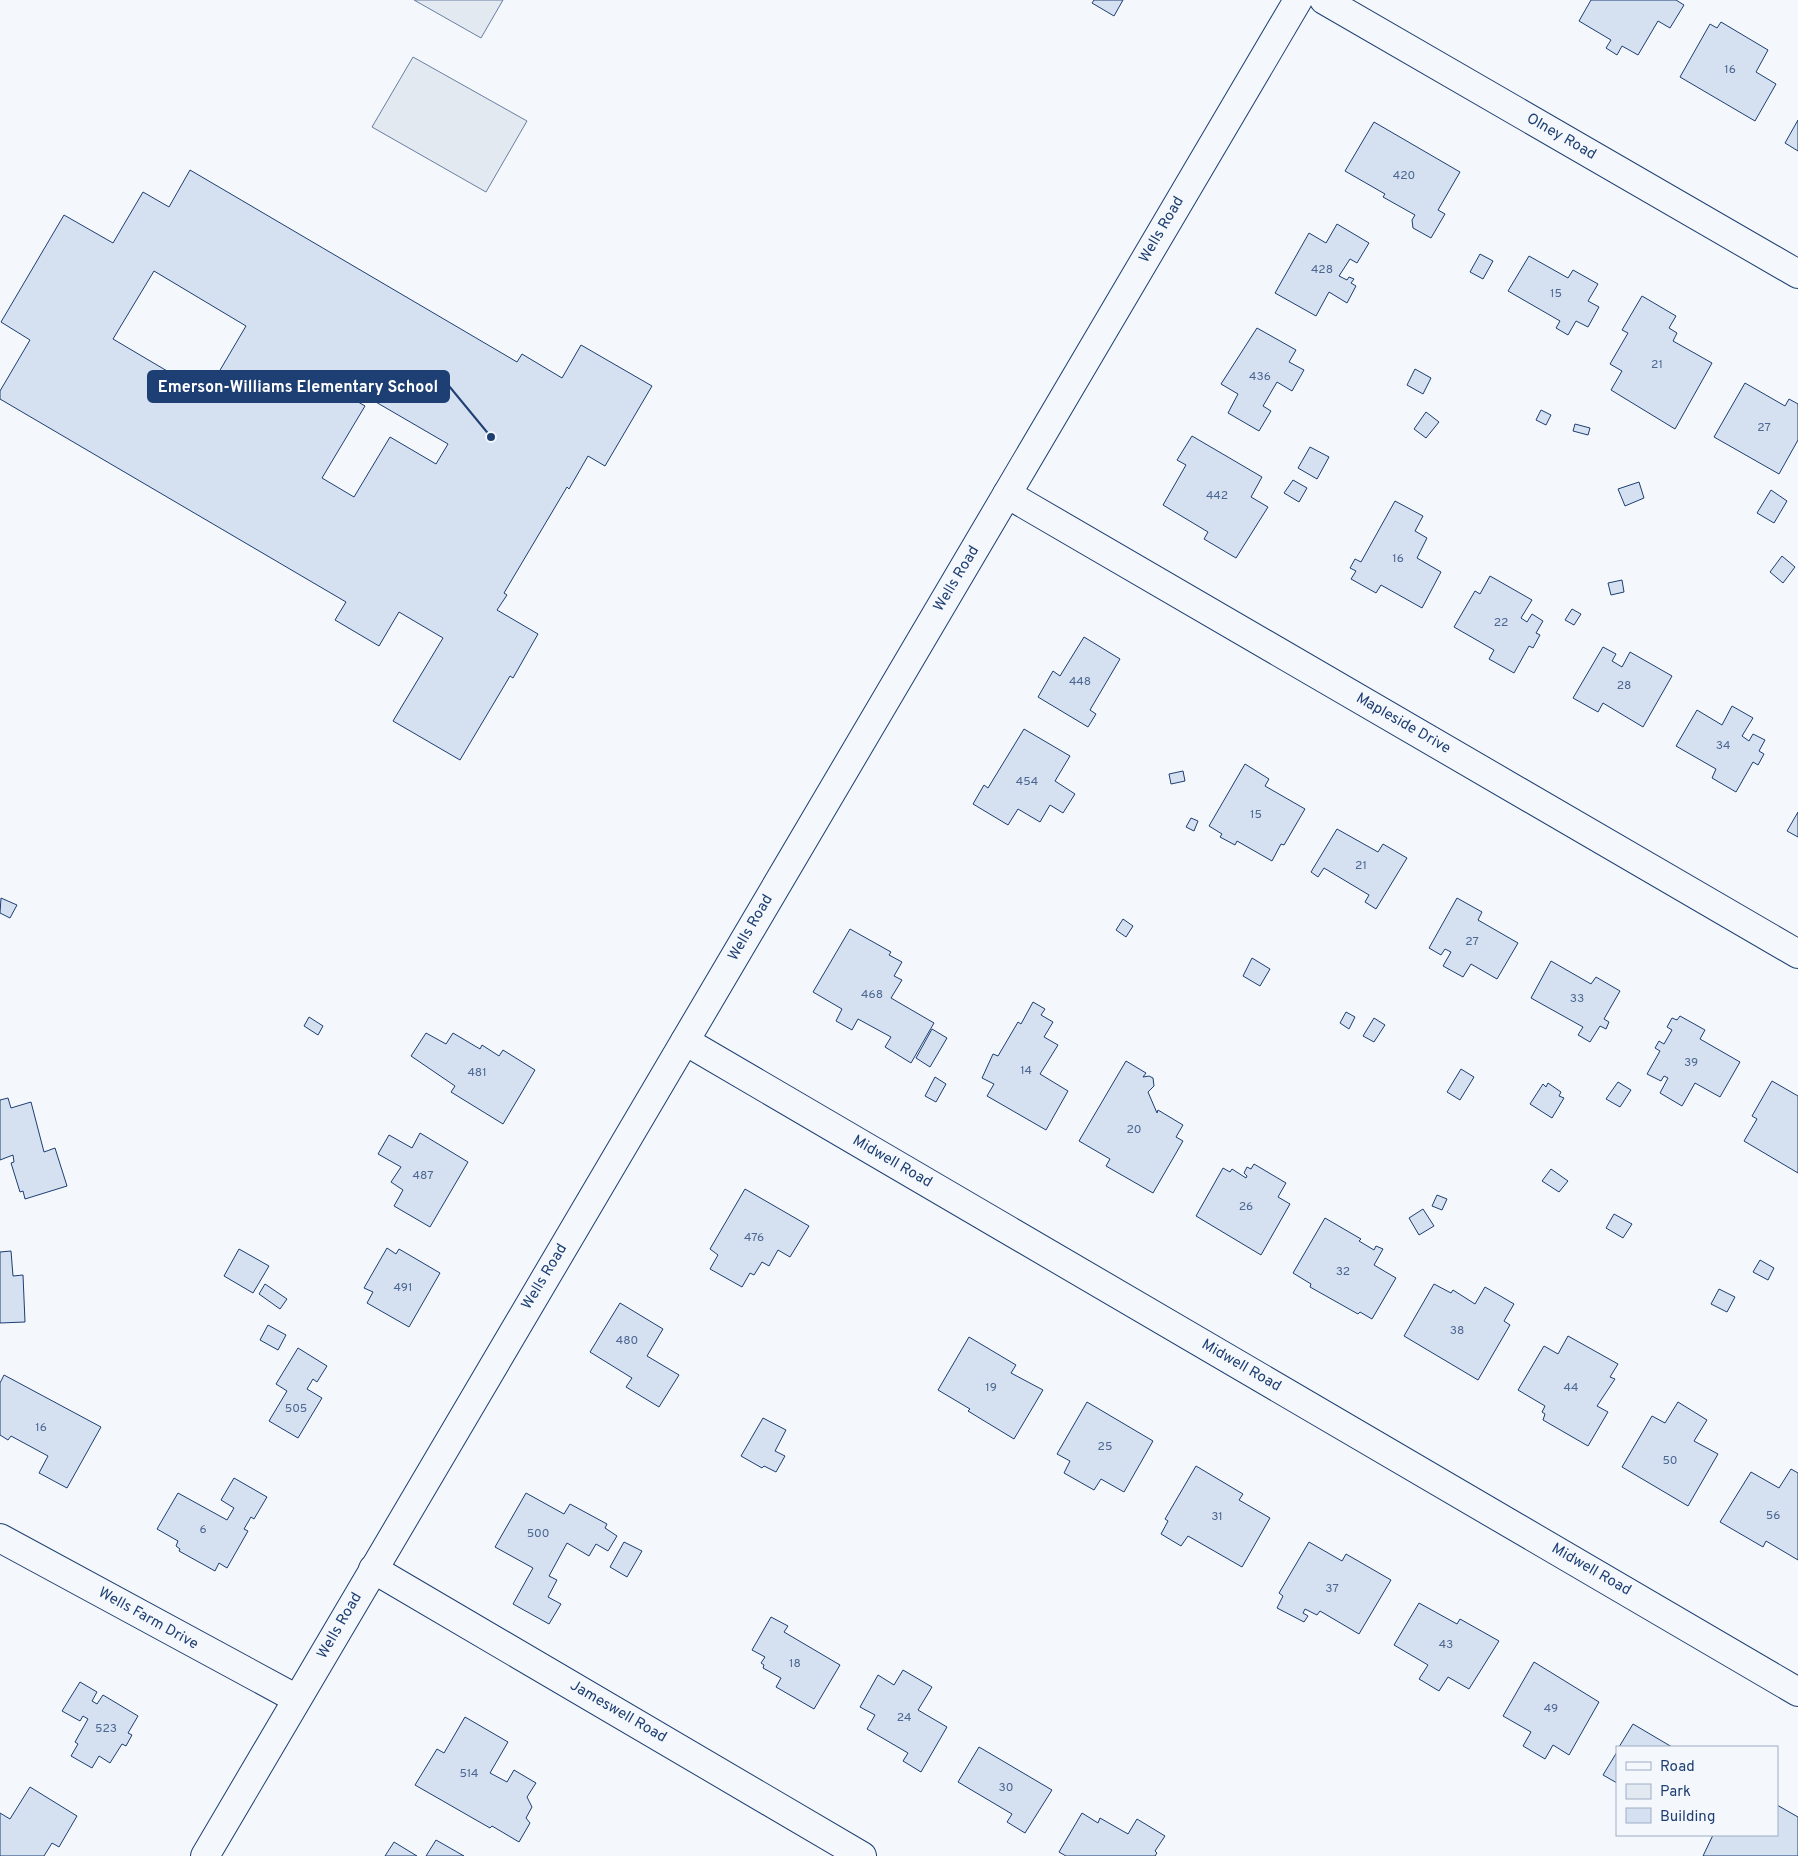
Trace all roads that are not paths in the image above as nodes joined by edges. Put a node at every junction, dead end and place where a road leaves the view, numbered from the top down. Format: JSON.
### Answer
{"nodes":[{"id":1,"x":1298,"y":0,"type":"edge"},
{"id":2,"x":1324,"y":0,"type":"edge"},
{"id":3,"x":1798,"y":274,"type":"edge"},
{"id":4,"x":1007,"y":494,"type":"junction"},
{"id":5,"x":1798,"y":954,"type":"edge"},
{"id":6,"x":685,"y":1041,"type":"junction"},
{"id":7,"x":0,"y":1538,"type":"edge"},
{"id":8,"x":373,"y":1568,"type":"junction"},
{"id":9,"x":1798,"y":1692,"type":"edge"},
{"id":10,"x":297,"y":1699,"type":"junction"},
{"id":11,"x":205,"y":1856,"type":"edge"},
{"id":12,"x":862,"y":1856,"type":"edge"}],
"edges":[{"from":1,"to":4,"type":"street","name":"Wells Road"},
{"from":2,"to":3,"type":"street","name":"Olney Road"},
{"from":4,"to":5,"type":"street","name":"Mapleside Drive"},
{"from":4,"to":6,"type":"street","name":"Wells Road"},
{"from":6,"to":8,"type":"street","name":"Wells Road"},
{"from":6,"to":9,"type":"street","name":"Midwell Road"},
{"from":7,"to":10,"type":"street","name":"Wells Farm Drive"},
{"from":8,"to":10,"type":"street","name":"Wells Road"},
{"from":8,"to":12,"type":"street","name":"Jameswell Road"},
{"from":10,"to":11,"type":"street","name":"Wells Road"}]}
